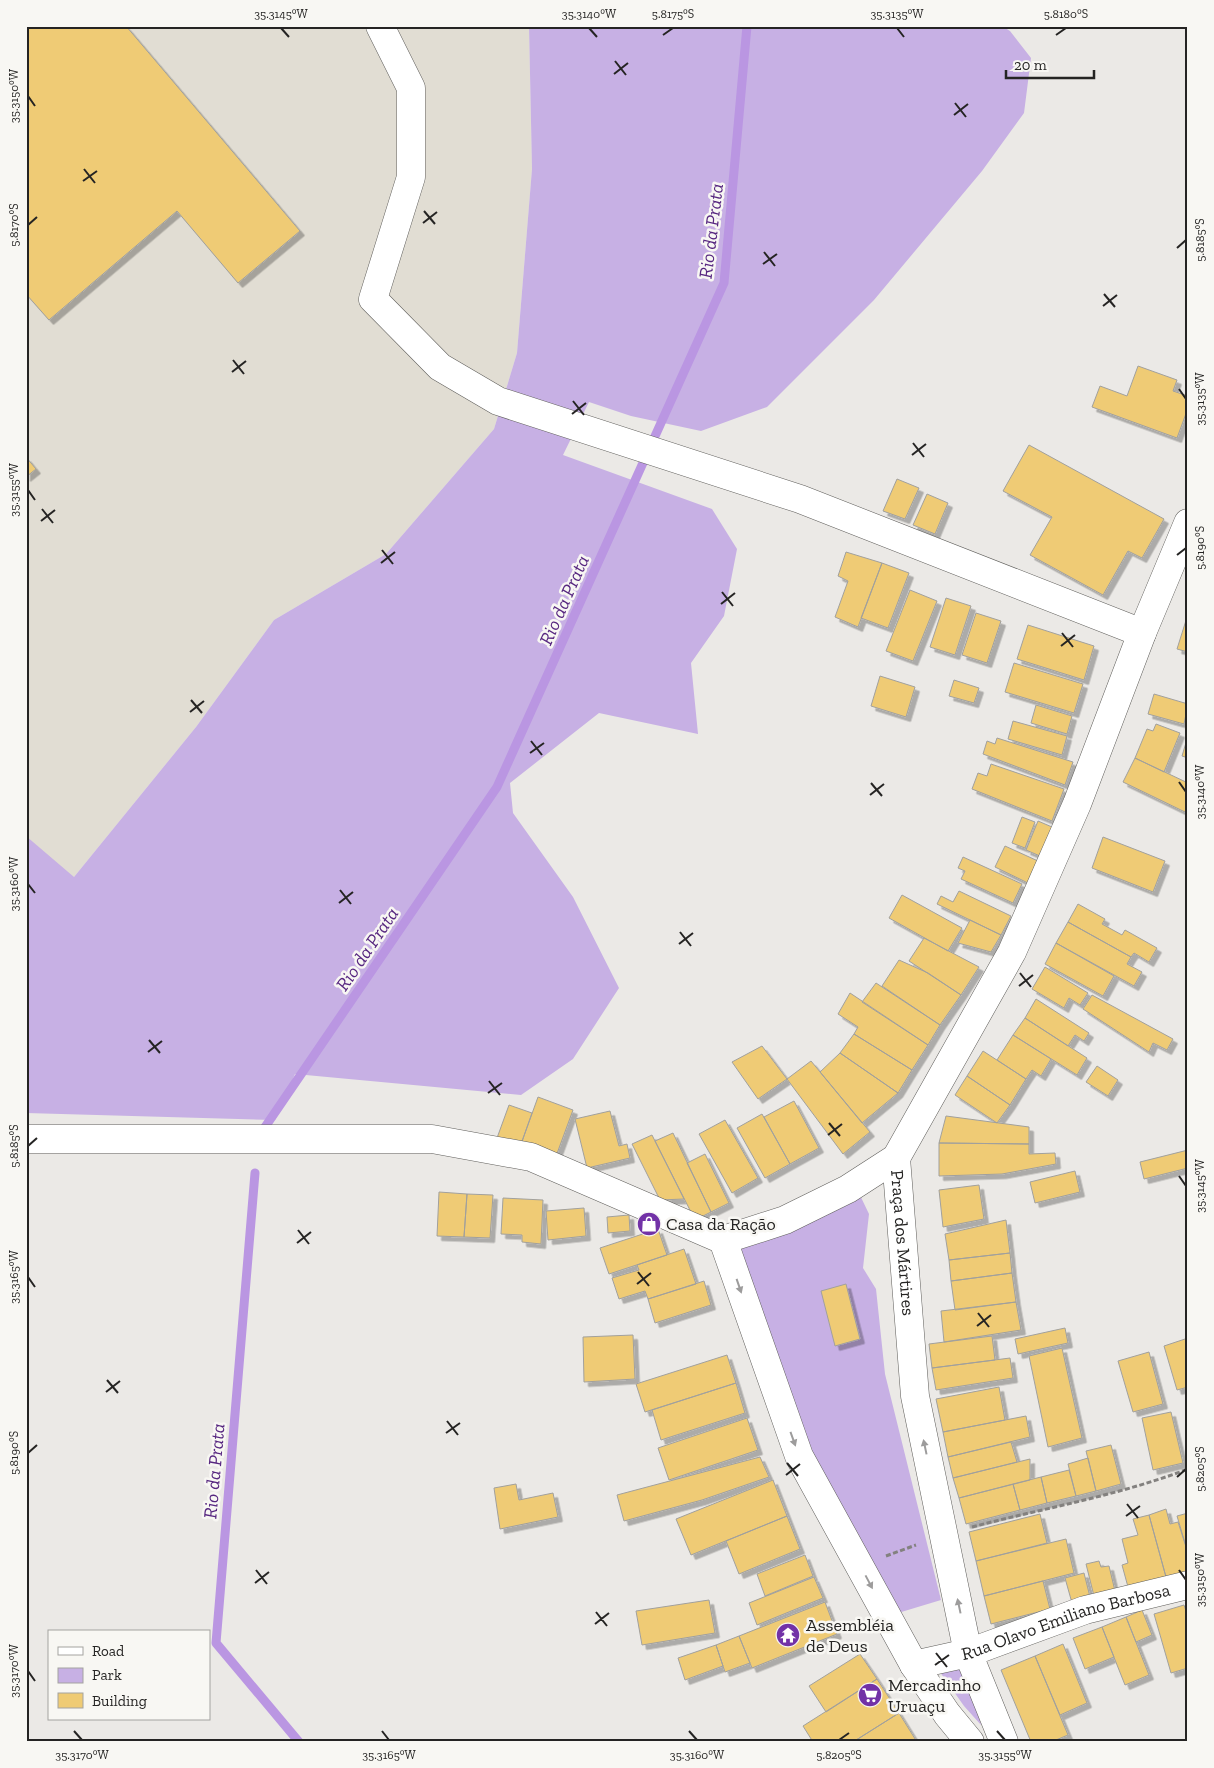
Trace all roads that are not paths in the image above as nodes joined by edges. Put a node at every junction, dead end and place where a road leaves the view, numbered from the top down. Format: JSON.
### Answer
{"nodes":[{"id":1,"x":380,"y":26,"type":"edge"},
{"id":2,"x":1188,"y":523,"type":"edge"},
{"id":3,"x":1142,"y":632,"type":"junction"},
{"id":4,"x":26,"y":1139,"type":"edge"},
{"id":5,"x":896,"y":1158,"type":"junction"},
{"id":6,"x":723,"y":1240,"type":"junction"},
{"id":7,"x":1188,"y":1585,"type":"edge"},
{"id":8,"x":968,"y":1653,"type":"junction"},
{"id":9,"x":914,"y":1665,"type":"junction"},
{"id":10,"x":970,"y":1742,"type":"edge"},
{"id":11,"x":1004,"y":1742,"type":"edge"}],
"edges":[{"from":1,"to":3,"type":"street"},
{"from":2,"to":3,"type":"street"},
{"from":3,"to":5,"type":"street"},
{"from":4,"to":6,"type":"street"},
{"from":5,"to":6,"type":"street","name":"Praça dos Mártires"},
{"from":8,"to":5,"type":"street","name":"Praça dos Mártires","one_way":true},
{"from":6,"to":9,"type":"street","one_way":true},
{"from":7,"to":8,"type":"street","name":"Rua Olavo Emiliano Barbosa"},
{"from":8,"to":9,"type":"street","name":"Rua Olavo Emiliano Barbosa"},
{"from":8,"to":11,"type":"street","name":"Praça dos Mártires"},
{"from":9,"to":10,"type":"street"}]}
